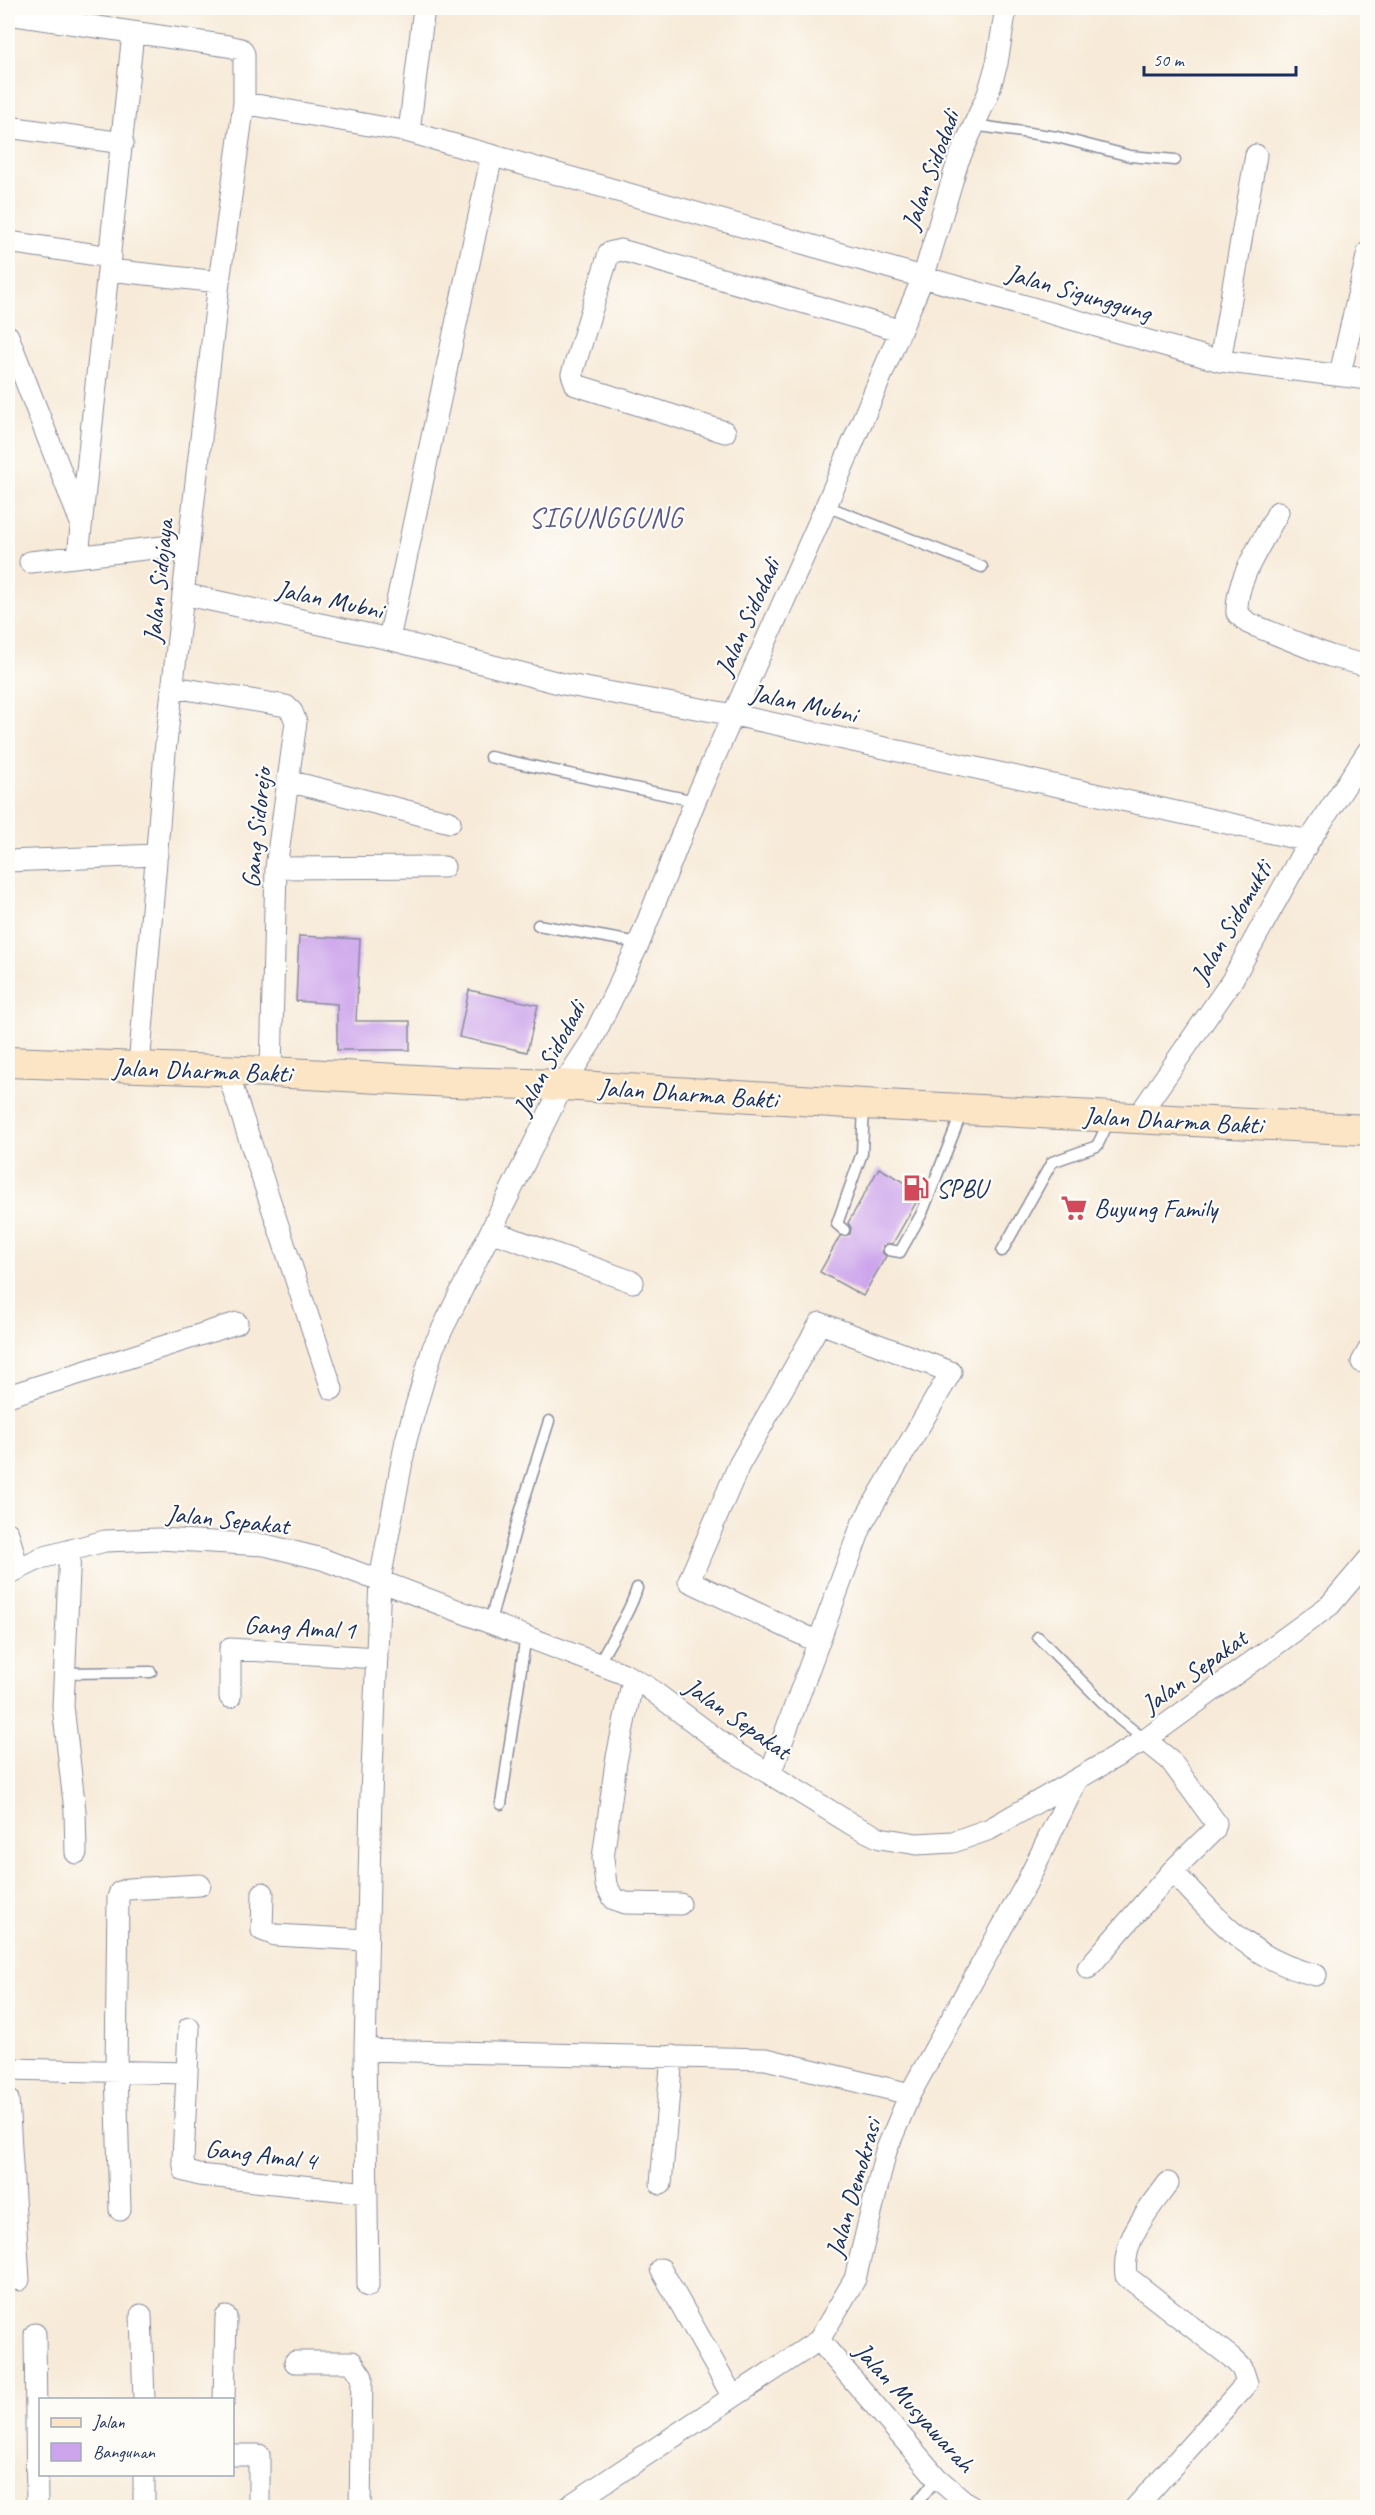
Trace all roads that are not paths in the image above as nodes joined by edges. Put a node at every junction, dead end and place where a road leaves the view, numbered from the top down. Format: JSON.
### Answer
{"nodes":[{"id":1,"x":424,"y":8,"type":"edge"},
{"id":2,"x":1005,"y":8,"type":"edge"},
{"id":3,"x":8,"y":15,"type":"edge"},
{"id":4,"x":133,"y":33,"type":"junction"},
{"id":5,"x":244,"y":103,"type":"junction"},
{"id":6,"x":973,"y":125,"type":"junction"},
{"id":7,"x":8,"y":127,"type":"edge"},
{"id":8,"x":409,"y":132,"type":"junction"},
{"id":9,"x":123,"y":143,"type":"junction"},
{"id":10,"x":492,"y":155,"type":"junction"},
{"id":11,"x":1256,"y":155,"type":"dead end"},
{"id":12,"x":1174,"y":160,"type":"dead end"},
{"id":13,"x":8,"y":242,"type":"edge"},
{"id":14,"x":1368,"y":252,"type":"edge"},
{"id":15,"x":110,"y":263,"type":"junction"},
{"id":16,"x":924,"y":275,"type":"junction"},
{"id":17,"x":219,"y":282,"type":"junction"},
{"id":18,"x":899,"y":330,"type":"junction"},
{"id":19,"x":8,"y":336,"type":"edge"},
{"id":20,"x":1220,"y":361,"type":"junction"},
{"id":21,"x":1340,"y":374,"type":"junction"},
{"id":22,"x":1368,"y":379,"type":"edge"},
{"id":23,"x":724,"y":432,"type":"dead end"},
{"id":24,"x":826,"y":506,"type":"junction"},
{"id":25,"x":1278,"y":512,"type":"dead end"},
{"id":26,"x":83,"y":527,"type":"junction"},
{"id":27,"x":189,"y":544,"type":"junction"},
{"id":28,"x":78,"y":556,"type":"junction"},
{"id":29,"x":30,"y":562,"type":"dead end"},
{"id":30,"x":982,"y":567,"type":"dead end"},
{"id":31,"x":183,"y":594,"type":"junction"},
{"id":32,"x":389,"y":639,"type":"junction"},
{"id":33,"x":1368,"y":666,"type":"edge"},
{"id":34,"x":174,"y":687,"type":"junction"},
{"id":35,"x":734,"y":715,"type":"junction"},
{"id":36,"x":1368,"y":751,"type":"edge"},
{"id":37,"x":490,"y":757,"type":"dead end"},
{"id":38,"x":288,"y":781,"type":"junction"},
{"id":39,"x":695,"y":801,"type":"junction"},
{"id":40,"x":450,"y":822,"type":"dead end"},
{"id":41,"x":1309,"y":841,"type":"junction"},
{"id":42,"x":157,"y":855,"type":"junction"},
{"id":43,"x":8,"y":861,"type":"edge"},
{"id":44,"x":444,"y":867,"type":"dead end"},
{"id":45,"x":276,"y":868,"type":"junction"},
{"id":46,"x":538,"y":925,"type":"dead end"},
{"id":47,"x":639,"y":943,"type":"junction"},
{"id":48,"x":8,"y":1062,"type":"edge"},
{"id":49,"x":139,"y":1067,"type":"junction"},
{"id":50,"x":227,"y":1071,"type":"junction"},
{"id":51,"x":271,"y":1072,"type":"junction"},
{"id":52,"x":563,"y":1085,"type":"junction"},
{"id":53,"x":864,"y":1104,"type":"junction"},
{"id":54,"x":963,"y":1109,"type":"junction"},
{"id":55,"x":1124,"y":1117,"type":"junction"},
{"id":56,"x":1368,"y":1131,"type":"edge"},
{"id":57,"x":844,"y":1230,"type":"dead end"},
{"id":58,"x":491,"y":1231,"type":"junction"},
{"id":59,"x":889,"y":1250,"type":"dead end"},
{"id":60,"x":1002,"y":1251,"type":"dead end"},
{"id":61,"x":633,"y":1282,"type":"dead end"},
{"id":62,"x":237,"y":1323,"type":"dead end"},
{"id":63,"x":332,"y":1389,"type":"dead end"},
{"id":64,"x":8,"y":1396,"type":"edge"},
{"id":65,"x":549,"y":1421,"type":"dead end"},
{"id":66,"x":8,"y":1533,"type":"edge"},
{"id":67,"x":70,"y":1550,"type":"junction"},
{"id":68,"x":1366,"y":1566,"type":"edge"},
{"id":69,"x":13,"y":1572,"type":"edge"},
{"id":70,"x":380,"y":1580,"type":"junction"},
{"id":71,"x":637,"y":1588,"type":"dead end"},
{"id":72,"x":490,"y":1621,"type":"junction"},
{"id":73,"x":526,"y":1635,"type":"junction"},
{"id":74,"x":1038,"y":1637,"type":"dead end"},
{"id":75,"x":818,"y":1642,"type":"junction"},
{"id":76,"x":377,"y":1658,"type":"junction"},
{"id":77,"x":599,"y":1663,"type":"junction"},
{"id":78,"x":151,"y":1672,"type":"dead end"},
{"id":79,"x":64,"y":1673,"type":"junction"},
{"id":80,"x":633,"y":1679,"type":"junction"},
{"id":81,"x":231,"y":1697,"type":"dead end"},
{"id":82,"x":1145,"y":1740,"type":"junction"},
{"id":83,"x":770,"y":1774,"type":"junction"},
{"id":84,"x":1077,"y":1780,"type":"junction"},
{"id":85,"x":501,"y":1804,"type":"dead end"},
{"id":86,"x":76,"y":1853,"type":"dead end"},
{"id":87,"x":1172,"y":1871,"type":"junction"},
{"id":88,"x":200,"y":1885,"type":"dead end"},
{"id":89,"x":263,"y":1893,"type":"dead end"},
{"id":90,"x":680,"y":1904,"type":"dead end"},
{"id":91,"x":368,"y":1941,"type":"junction"},
{"id":92,"x":1088,"y":1968,"type":"dead end"},
{"id":93,"x":1316,"y":1975,"type":"dead end"},
{"id":94,"x":189,"y":2028,"type":"dead end"},
{"id":95,"x":365,"y":2050,"type":"junction"},
{"id":96,"x":672,"y":2056,"type":"junction"},
{"id":97,"x":8,"y":2069,"type":"edge"},
{"id":98,"x":116,"y":2071,"type":"junction"},
{"id":99,"x":187,"y":2073,"type":"junction"},
{"id":100,"x":910,"y":2094,"type":"junction"},
{"id":101,"x":8,"y":2099,"type":"edge"},
{"id":102,"x":1168,"y":2182,"type":"dead end"},
{"id":103,"x":661,"y":2184,"type":"dead end"},
{"id":104,"x":367,"y":2193,"type":"junction"},
{"id":105,"x":120,"y":2210,"type":"dead end"},
{"id":106,"x":661,"y":2269,"type":"dead end"},
{"id":107,"x":19,"y":2280,"type":"dead end"},
{"id":108,"x":368,"y":2286,"type":"dead end"},
{"id":109,"x":141,"y":2315,"type":"dead end"},
{"id":110,"x":226,"y":2317,"type":"dead end"},
{"id":111,"x":35,"y":2334,"type":"dead end"},
{"id":112,"x":819,"y":2340,"type":"junction"},
{"id":113,"x":295,"y":2362,"type":"dead end"},
{"id":114,"x":733,"y":2397,"type":"junction"},
{"id":115,"x":144,"y":2398,"type":"edge"},
{"id":116,"x":224,"y":2398,"type":"edge"},
{"id":117,"x":234,"y":2455,"type":"edge"},
{"id":118,"x":144,"y":2476,"type":"edge"},
{"id":119,"x":937,"y":2478,"type":"junction"},
{"id":120,"x":570,"y":2506,"type":"edge"},
{"id":121,"x":37,"y":2508,"type":"edge"},
{"id":122,"x":144,"y":2508,"type":"edge"},
{"id":123,"x":259,"y":2508,"type":"edge"},
{"id":124,"x":360,"y":2508,"type":"edge"},
{"id":125,"x":913,"y":2508,"type":"edge"},
{"id":126,"x":972,"y":2508,"type":"edge"},
{"id":127,"x":1135,"y":2508,"type":"edge"}],
"edges":[{"from":1,"to":8,"type":"street"},
{"from":2,"to":6,"type":"street","name":"Jalan Sidodadi"},
{"from":3,"to":4,"type":"street"},
{"from":4,"to":5,"type":"street","name":"Jalan Sidojaya"},
{"from":4,"to":9,"type":"street"},
{"from":5,"to":8,"type":"street","name":"Jalan Sigunggung"},
{"from":5,"to":17,"type":"street","name":"Jalan Sidojaya"},
{"from":6,"to":12,"type":"lane"},
{"from":6,"to":16,"type":"street","name":"Jalan Sidodadi"},
{"from":7,"to":9,"type":"street"},
{"from":8,"to":10,"type":"street","name":"Jalan Sigunggung"},
{"from":9,"to":15,"type":"street"},
{"from":10,"to":16,"type":"street","name":"Jalan Sigunggung"},
{"from":10,"to":32,"type":"street"},
{"from":11,"to":20,"type":"street"},
{"from":13,"to":15,"type":"street"},
{"from":14,"to":21,"type":"street"},
{"from":15,"to":17,"type":"street"},
{"from":15,"to":26,"type":"street"},
{"from":16,"to":18,"type":"street","name":"Jalan Sidodadi"},
{"from":16,"to":20,"type":"street","name":"Jalan Sigunggung"},
{"from":17,"to":27,"type":"street","name":"Jalan Sidojaya"},
{"from":18,"to":23,"type":"street"},
{"from":18,"to":24,"type":"street","name":"Jalan Sidodadi"},
{"from":19,"to":26,"type":"street"},
{"from":20,"to":21,"type":"street","name":"Jalan Sigunggung"},
{"from":21,"to":22,"type":"street","name":"Jalan Sigunggung"},
{"from":24,"to":30,"type":"lane"},
{"from":24,"to":35,"type":"street","name":"Jalan Sidodadi"},
{"from":25,"to":33,"type":"street"},
{"from":26,"to":28,"type":"street"},
{"from":27,"to":28,"type":"street"},
{"from":27,"to":31,"type":"street","name":"Jalan Sidojaya"},
{"from":28,"to":29,"type":"street"},
{"from":31,"to":32,"type":"street","name":"Jalan Mubni"},
{"from":31,"to":34,"type":"street","name":"Jalan Sidojaya"},
{"from":32,"to":35,"type":"street","name":"Jalan Mubni"},
{"from":34,"to":38,"type":"street","name":"Gang Sidorejo"},
{"from":34,"to":42,"type":"street","name":"Jalan Sidojaya"},
{"from":35,"to":39,"type":"street","name":"Jalan Sidodadi"},
{"from":35,"to":41,"type":"street","name":"Jalan Mubni"},
{"from":36,"to":41,"type":"street","name":"Jalan Sidomukti"},
{"from":37,"to":39,"type":"lane"},
{"from":38,"to":40,"type":"street"},
{"from":38,"to":45,"type":"street","name":"Gang Sidorejo"},
{"from":39,"to":47,"type":"street","name":"Jalan Sidodadi"},
{"from":41,"to":55,"type":"street","name":"Jalan Sidomukti"},
{"from":42,"to":43,"type":"street"},
{"from":42,"to":49,"type":"street","name":"Jalan Sidojaya"},
{"from":44,"to":45,"type":"street"},
{"from":45,"to":51,"type":"street","name":"Gang Sidorejo"},
{"from":46,"to":47,"type":"lane"},
{"from":47,"to":52,"type":"street","name":"Jalan Sidodadi"},
{"from":48,"to":49,"type":"main road","name":"Jalan Dharma Bakti"},
{"from":49,"to":50,"type":"main road","name":"Jalan Dharma Bakti"},
{"from":50,"to":51,"type":"main road","name":"Jalan Dharma Bakti"},
{"from":50,"to":63,"type":"street"},
{"from":51,"to":52,"type":"main road","name":"Jalan Dharma Bakti"},
{"from":52,"to":53,"type":"main road","name":"Jalan Dharma Bakti"},
{"from":52,"to":58,"type":"street","name":"Jalan Sidodadi"},
{"from":53,"to":54,"type":"main road","name":"Jalan Dharma Bakti"},
{"from":53,"to":57,"type":"lane"},
{"from":54,"to":55,"type":"main road","name":"Jalan Dharma Bakti"},
{"from":54,"to":59,"type":"lane"},
{"from":55,"to":56,"type":"main road","name":"Jalan Dharma Bakti"},
{"from":55,"to":60,"type":"lane"},
{"from":58,"to":61,"type":"street"},
{"from":58,"to":70,"type":"street","name":"Jalan Sidodadi"},
{"from":62,"to":64,"type":"street"},
{"from":65,"to":72,"type":"lane"},
{"from":66,"to":69,"type":"street"},
{"from":67,"to":69,"type":"street","name":"Jalan Sepakat"},
{"from":67,"to":70,"type":"street","name":"Jalan Sepakat"},
{"from":67,"to":79,"type":"street"},
{"from":68,"to":82,"type":"street","name":"Jalan Sepakat"},
{"from":70,"to":72,"type":"street","name":"Jalan Sepakat"},
{"from":70,"to":76,"type":"street","name":"Jalan Sidodadi"},
{"from":71,"to":77,"type":"lane"},
{"from":72,"to":73,"type":"street","name":"Jalan Sepakat"},
{"from":73,"to":77,"type":"street","name":"Jalan Sepakat"},
{"from":73,"to":85,"type":"lane"},
{"from":74,"to":82,"type":"lane"},
{"from":75,"to":75,"type":"street"},
{"from":75,"to":83,"type":"street"},
{"from":76,"to":81,"type":"street","name":"Gang Amal 1"},
{"from":76,"to":91,"type":"street","name":"Jalan Sidodadi"},
{"from":77,"to":80,"type":"street","name":"Jalan Sepakat"},
{"from":78,"to":79,"type":"lane"},
{"from":79,"to":86,"type":"street"},
{"from":80,"to":83,"type":"street","name":"Jalan Sepakat"},
{"from":80,"to":90,"type":"street"},
{"from":82,"to":84,"type":"street","name":"Jalan Sepakat"},
{"from":82,"to":87,"type":"street"},
{"from":83,"to":84,"type":"street","name":"Jalan Sepakat"},
{"from":84,"to":100,"type":"street","name":"Jalan Demokrasi"},
{"from":87,"to":92,"type":"street"},
{"from":87,"to":93,"type":"street"},
{"from":88,"to":98,"type":"street"},
{"from":89,"to":91,"type":"street"},
{"from":91,"to":95,"type":"street","name":"Jalan Sidodadi"},
{"from":94,"to":99,"type":"street","name":"Gang Amal 4"},
{"from":95,"to":96,"type":"street"},
{"from":95,"to":104,"type":"street","name":"Jalan Sidodadi"},
{"from":96,"to":100,"type":"street"},
{"from":96,"to":103,"type":"street"},
{"from":97,"to":98,"type":"street"},
{"from":98,"to":99,"type":"street"},
{"from":98,"to":105,"type":"street"},
{"from":99,"to":104,"type":"street","name":"Gang Amal 4"},
{"from":100,"to":112,"type":"street","name":"Jalan Demokrasi"},
{"from":101,"to":107,"type":"street"},
{"from":102,"to":127,"type":"street"},
{"from":104,"to":108,"type":"street","name":"Jalan Sidodadi"},
{"from":106,"to":114,"type":"street"},
{"from":109,"to":115,"type":"street"},
{"from":110,"to":116,"type":"street"},
{"from":111,"to":121,"type":"street"},
{"from":112,"to":114,"type":"street","name":"Jalan Demokrasi"},
{"from":112,"to":119,"type":"street","name":"Jalan Musyawarah"},
{"from":113,"to":124,"type":"street"},
{"from":114,"to":120,"type":"street","name":"Jalan Demokrasi"},
{"from":117,"to":123,"type":"street"},
{"from":118,"to":122,"type":"street"},
{"from":119,"to":125,"type":"lane"},
{"from":119,"to":126,"type":"street","name":"Jalan Musyawarah"}]}
